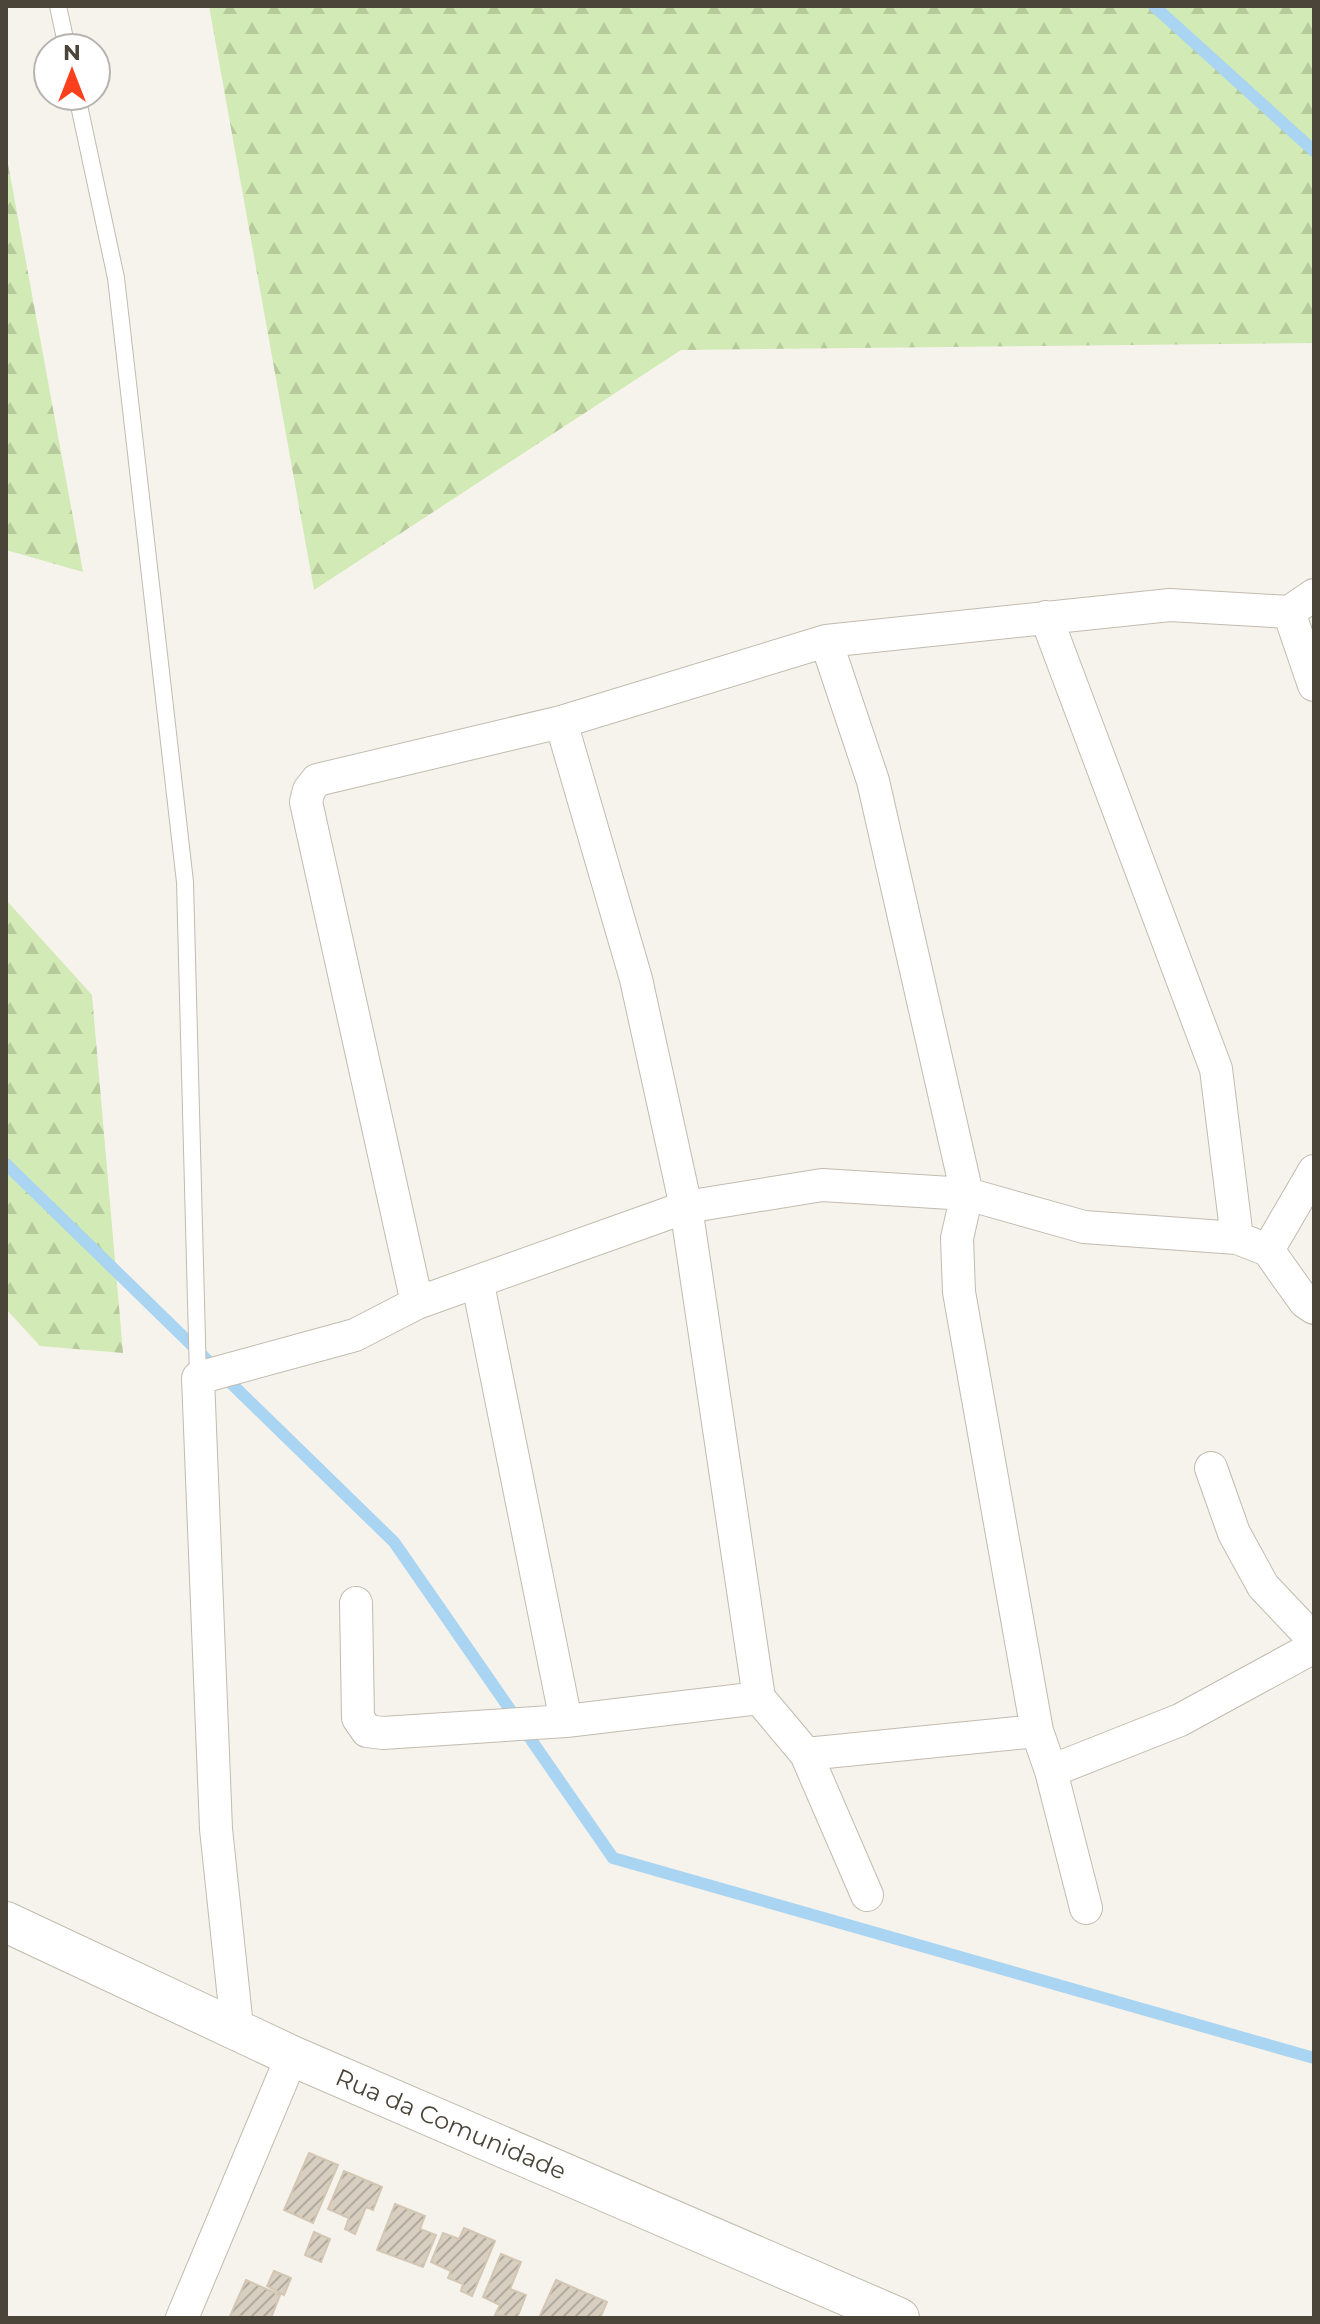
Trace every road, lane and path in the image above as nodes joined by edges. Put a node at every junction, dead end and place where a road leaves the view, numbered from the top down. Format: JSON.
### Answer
{"nodes":[{"id":1,"x":58,"y":6,"type":"edge"},
{"id":2,"x":64,"y":32,"type":"edge"},
{"id":3,"x":80,"y":112,"type":"edge"},
{"id":4,"x":1302,"y":604,"type":"edge"},
{"id":5,"x":1046,"y":617,"type":"junction"},
{"id":6,"x":826,"y":641,"type":"junction"},
{"id":7,"x":1314,"y":685,"type":"edge"},
{"id":8,"x":561,"y":722,"type":"junction"},
{"id":9,"x":1314,"y":1171,"type":"edge"},
{"id":10,"x":967,"y":1194,"type":"junction"},
{"id":11,"x":686,"y":1207,"type":"junction"},
{"id":12,"x":1237,"y":1238,"type":"junction"},
{"id":13,"x":1268,"y":1250,"type":"junction"},
{"id":14,"x":478,"y":1284,"type":"junction"},
{"id":15,"x":417,"y":1303,"type":"junction"},
{"id":16,"x":1314,"y":1308,"type":"edge"},
{"id":17,"x":198,"y":1378,"type":"junction"},
{"id":18,"x":1211,"y":1468,"type":"dead end"},
{"id":19,"x":356,"y":1603,"type":"dead end"},
{"id":20,"x":1314,"y":1640,"type":"edge"},
{"id":21,"x":1314,"y":1647,"type":"edge"},
{"id":22,"x":759,"y":1698,"type":"junction"},
{"id":23,"x":566,"y":1721,"type":"junction"},
{"id":24,"x":1037,"y":1731,"type":"junction"},
{"id":25,"x":806,"y":1754,"type":"junction"},
{"id":26,"x":1051,"y":1771,"type":"junction"},
{"id":27,"x":867,"y":1895,"type":"dead end"},
{"id":28,"x":1086,"y":1908,"type":"dead end"},
{"id":29,"x":6,"y":1922,"type":"edge"},
{"id":30,"x":237,"y":2027,"type":"junction"},
{"id":31,"x":292,"y":2056,"type":"junction"},
{"id":32,"x":182,"y":2318,"type":"edge"},
{"id":33,"x":899,"y":2318,"type":"edge"}],
"edges":[{"from":1,"to":2,"type":"lane"},
{"from":3,"to":17,"type":"lane"},
{"from":4,"to":5,"type":"street"},
{"from":4,"to":7,"type":"street"},
{"from":5,"to":6,"type":"street"},
{"from":5,"to":12,"type":"street"},
{"from":6,"to":8,"type":"street"},
{"from":6,"to":10,"type":"street"},
{"from":8,"to":11,"type":"street"},
{"from":8,"to":15,"type":"street"},
{"from":9,"to":13,"type":"street"},
{"from":10,"to":11,"type":"street"},
{"from":10,"to":12,"type":"street"},
{"from":10,"to":24,"type":"street"},
{"from":11,"to":14,"type":"street"},
{"from":11,"to":22,"type":"street"},
{"from":12,"to":13,"type":"street"},
{"from":13,"to":16,"type":"street"},
{"from":14,"to":15,"type":"street"},
{"from":14,"to":23,"type":"street"},
{"from":15,"to":17,"type":"street"},
{"from":17,"to":30,"type":"street"},
{"from":18,"to":20,"type":"street"},
{"from":19,"to":23,"type":"street"},
{"from":21,"to":26,"type":"street"},
{"from":22,"to":23,"type":"street"},
{"from":22,"to":25,"type":"street"},
{"from":24,"to":25,"type":"street"},
{"from":24,"to":26,"type":"street"},
{"from":25,"to":27,"type":"street"},
{"from":26,"to":28,"type":"street"},
{"from":29,"to":30,"type":"street","name":"Rua da Comunidade"},
{"from":30,"to":31,"type":"street","name":"Rua da Comunidade"},
{"from":31,"to":32,"type":"street"},
{"from":31,"to":33,"type":"street","name":"Rua da Comunidade"}]}
